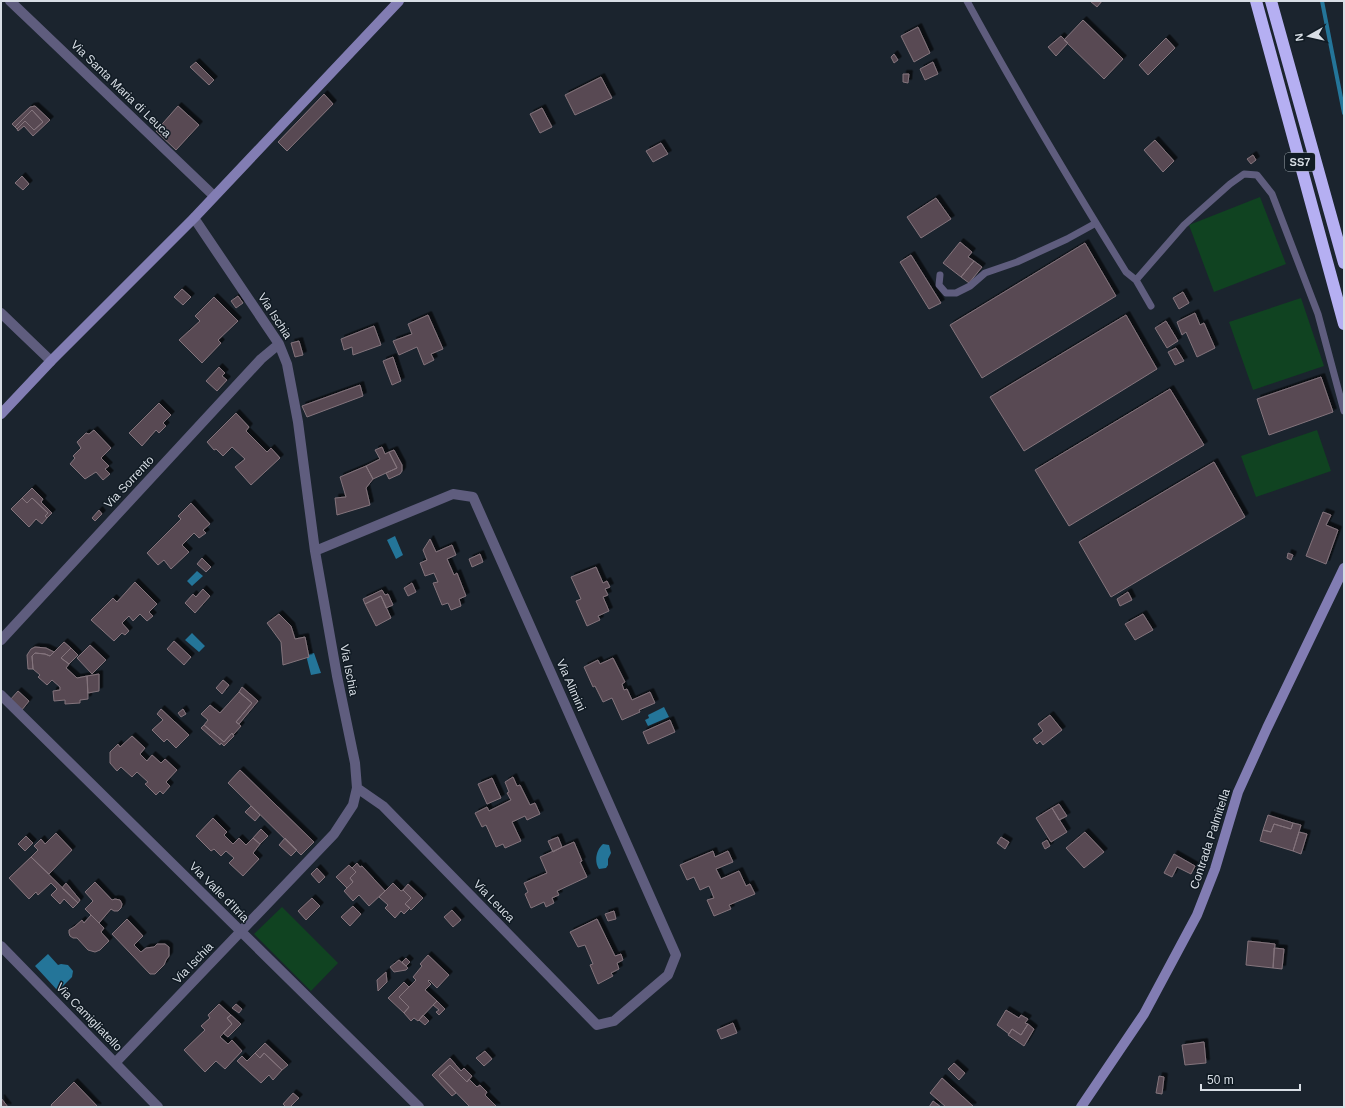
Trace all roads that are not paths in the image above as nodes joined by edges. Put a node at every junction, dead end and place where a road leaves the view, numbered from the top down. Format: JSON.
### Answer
{"nodes":[{"id":1,"x":10,"y":1,"type":"edge"},
{"id":2,"x":399,"y":1,"type":"edge"},
{"id":3,"x":967,"y":1,"type":"edge"},
{"id":4,"x":1256,"y":1,"type":"edge"},
{"id":5,"x":1271,"y":1,"type":"edge"},
{"id":6,"x":214,"y":196,"type":"junction"},
{"id":7,"x":194,"y":218,"type":"junction"},
{"id":8,"x":1096,"y":223,"type":"junction"},
{"id":9,"x":1344,"y":263,"type":"edge"},
{"id":10,"x":940,"y":275,"type":"dead end"},
{"id":11,"x":1136,"y":280,"type":"junction"},
{"id":12,"x":1151,"y":306,"type":"dead end"},
{"id":13,"x":1,"y":313,"type":"edge"},
{"id":14,"x":1344,"y":324,"type":"edge"},
{"id":15,"x":279,"y":344,"type":"junction"},
{"id":16,"x":51,"y":361,"type":"junction"},
{"id":17,"x":1344,"y":411,"type":"edge"},
{"id":18,"x":1,"y":414,"type":"edge"},
{"id":19,"x":314,"y":551,"type":"junction"},
{"id":20,"x":1344,"y":568,"type":"edge"},
{"id":21,"x":1,"y":640,"type":"edge"},
{"id":22,"x":1,"y":695,"type":"edge"},
{"id":23,"x":357,"y":788,"type":"junction"},
{"id":24,"x":241,"y":932,"type":"junction"},
{"id":25,"x":1,"y":946,"type":"edge"},
{"id":26,"x":614,"y":1021,"type":"joint"},
{"id":27,"x":115,"y":1063,"type":"junction"},
{"id":28,"x":152,"y":1105,"type":"edge"},
{"id":29,"x":419,"y":1107,"type":"edge"},
{"id":30,"x":1081,"y":1107,"type":"edge"}],
"edges":[{"from":1,"to":6,"type":"street","name":"Via Santa Maria di Leuca"},
{"from":2,"to":6,"type":"street"},
{"from":3,"to":8,"type":"lane"},
{"from":4,"to":14,"type":"highway","number":"SS7"},
{"from":5,"to":9,"type":"highway","number":"SS7"},
{"from":6,"to":7,"type":"street"},
{"from":7,"to":15,"type":"street","name":"Via Ischia"},
{"from":7,"to":16,"type":"street"},
{"from":8,"to":10,"type":"lane"},
{"from":8,"to":11,"type":"lane"},
{"from":11,"to":12,"type":"lane"},
{"from":11,"to":17,"type":"lane"},
{"from":13,"to":16,"type":"street"},
{"from":15,"to":19,"type":"street","name":"Via Ischia"},
{"from":15,"to":21,"type":"street","name":"Via Sorrento"},
{"from":16,"to":18,"type":"street"},
{"from":19,"to":23,"type":"street","name":"Via Ischia"},
{"from":19,"to":26,"type":"street","name":"Via Alimini"},
{"from":20,"to":30,"type":"street","name":"Contrada Palmitella"},
{"from":22,"to":24,"type":"street","name":"Via Valle d'Itria"},
{"from":23,"to":24,"type":"street","name":"Via Ischia"},
{"from":23,"to":26,"type":"street","name":"Via Leuca"},
{"from":24,"to":27,"type":"street","name":"Via Ischia"},
{"from":24,"to":29,"type":"street","name":"Via Valle d'Itria"},
{"from":25,"to":27,"type":"street","name":"Via Camigliatello"},
{"from":27,"to":28,"type":"street","name":"Via Camigliatello"}]}
